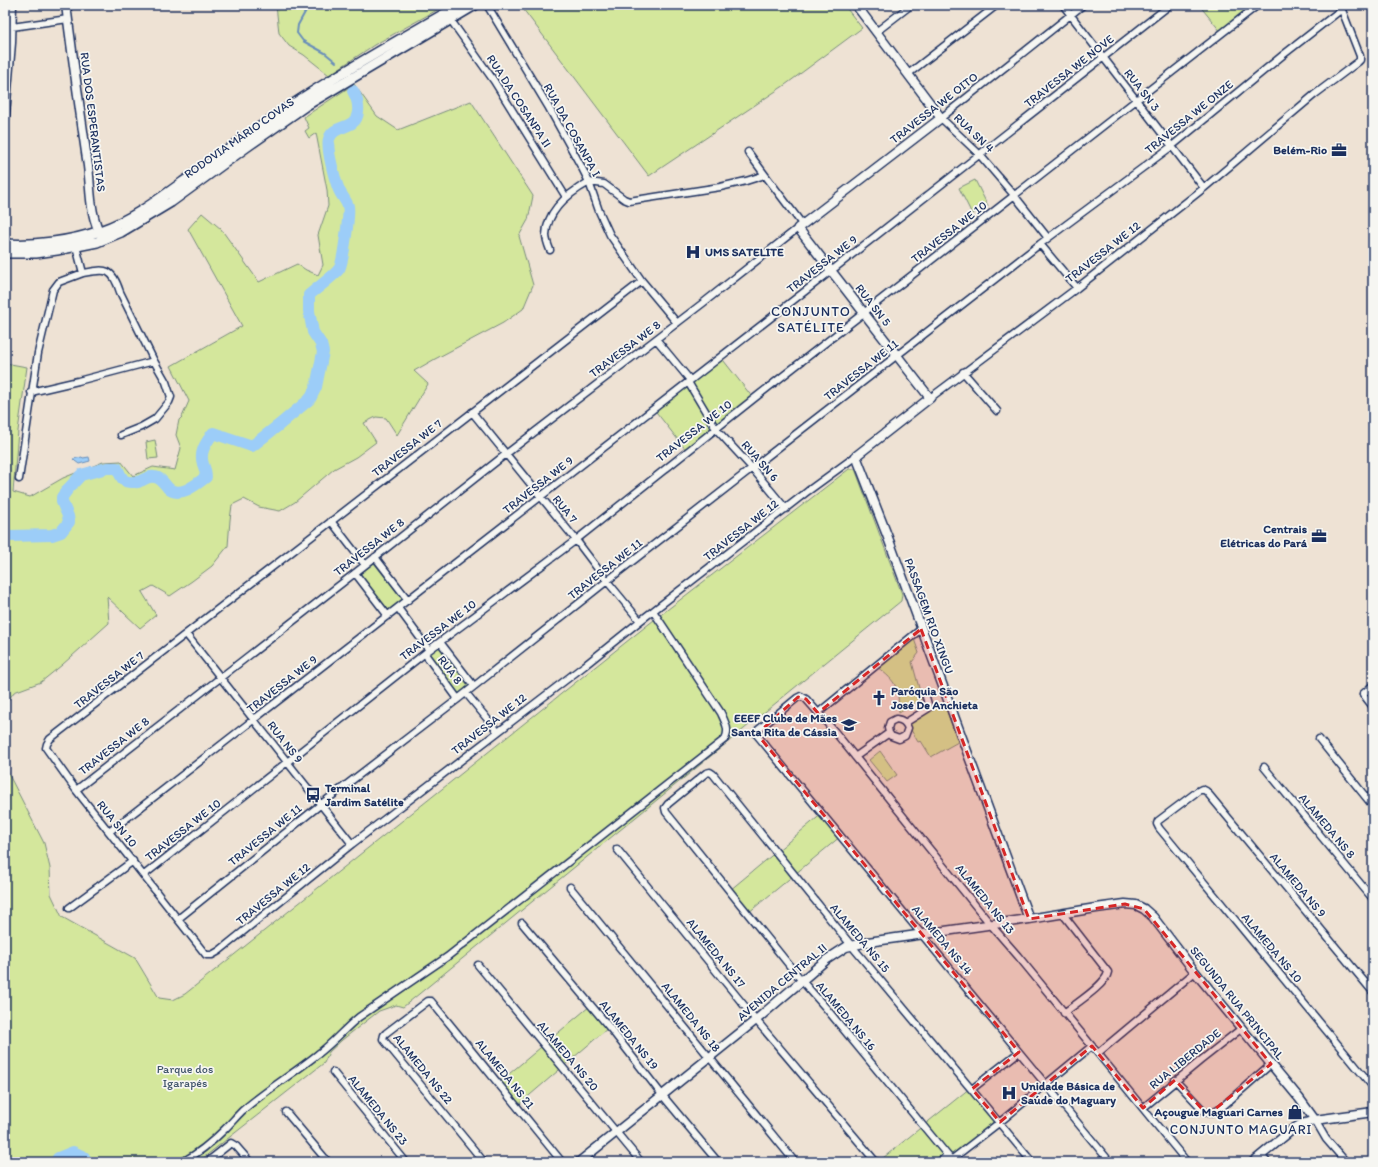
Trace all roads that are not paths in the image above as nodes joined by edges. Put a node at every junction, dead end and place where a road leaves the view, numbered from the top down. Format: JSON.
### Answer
{"nodes":[{"id":1,"x":13,"y":5,"type":"edge"},
{"id":2,"x":66,"y":5,"type":"edge"},
{"id":3,"x":460,"y":5,"type":"edge"},
{"id":4,"x":475,"y":5,"type":"edge"},
{"id":5,"x":487,"y":5,"type":"edge"},
{"id":6,"x":856,"y":5,"type":"edge"},
{"id":7,"x":911,"y":5,"type":"edge"},
{"id":8,"x":997,"y":5,"type":"edge"},
{"id":9,"x":1063,"y":5,"type":"edge"},
{"id":10,"x":1083,"y":5,"type":"edge"},
{"id":11,"x":1170,"y":5,"type":"edge"},
{"id":12,"x":1258,"y":5,"type":"edge"},
{"id":13,"x":1341,"y":7,"type":"edge"},
{"id":14,"x":1070,"y":15,"type":"junction"},
{"id":15,"x":68,"y":18,"type":"junction"},
{"id":16,"x":450,"y":19,"type":"junction"},
{"id":17,"x":12,"y":28,"type":"junction"},
{"id":18,"x":5,"y":29,"type":"edge"},
{"id":19,"x":876,"y":32,"type":"junction"},
{"id":20,"x":1104,"y":58,"type":"junction"},
{"id":21,"x":7,"y":68,"type":"edge"},
{"id":22,"x":908,"y":74,"type":"junction"},
{"id":23,"x":1136,"y":100,"type":"junction"},
{"id":24,"x":941,"y":118,"type":"junction"},
{"id":25,"x":5,"y":127,"type":"edge"},
{"id":26,"x":1172,"y":146,"type":"junction"},
{"id":27,"x":748,"y":152,"type":"dead end"},
{"id":28,"x":980,"y":154,"type":"junction"},
{"id":29,"x":765,"y":175,"type":"junction"},
{"id":30,"x":590,"y":182,"type":"junction"},
{"id":31,"x":1204,"y":188,"type":"junction"},
{"id":32,"x":1014,"y":195,"type":"junction"},
{"id":33,"x":566,"y":197,"type":"junction"},
{"id":34,"x":800,"y":226,"type":"junction"},
{"id":35,"x":101,"y":236,"type":"junction"},
{"id":36,"x":1048,"y":238,"type":"junction"},
{"id":37,"x":5,"y":244,"type":"edge"},
{"id":38,"x":1040,"y":244,"type":"junction"},
{"id":39,"x":76,"y":246,"type":"junction"},
{"id":40,"x":550,"y":250,"type":"dead end"},
{"id":41,"x":5,"y":253,"type":"edge"},
{"id":42,"x":831,"y":271,"type":"junction"},
{"id":43,"x":82,"y":273,"type":"junction"},
{"id":44,"x":642,"y":281,"type":"junction"},
{"id":45,"x":1077,"y":288,"type":"junction"},
{"id":46,"x":864,"y":313,"type":"junction"},
{"id":47,"x":677,"y":323,"type":"junction"},
{"id":48,"x":656,"y":339,"type":"junction"},
{"id":49,"x":897,"y":355,"type":"junction"},
{"id":50,"x":154,"y":361,"type":"junction"},
{"id":51,"x":963,"y":372,"type":"junction"},
{"id":52,"x":689,"y":381,"type":"junction"},
{"id":53,"x":31,"y":392,"type":"junction"},
{"id":54,"x":930,"y":398,"type":"junction"},
{"id":55,"x":997,"y":411,"type":"dead end"},
{"id":56,"x":472,"y":412,"type":"junction"},
{"id":57,"x":716,"y":429,"type":"junction"},
{"id":58,"x":121,"y":435,"type":"dead end"},
{"id":59,"x":506,"y":454,"type":"junction"},
{"id":60,"x":856,"y":456,"type":"junction"},
{"id":61,"x":752,"y":468,"type":"junction"},
{"id":62,"x":19,"y":479,"type":"dead end"},
{"id":63,"x":541,"y":497,"type":"junction"},
{"id":64,"x":786,"y":509,"type":"junction"},
{"id":65,"x":331,"y":521,"type":"junction"},
{"id":66,"x":576,"y":540,"type":"junction"},
{"id":67,"x":375,"y":557,"type":"junction"},
{"id":68,"x":366,"y":564,"type":"junction"},
{"id":69,"x":355,"y":573,"type":"junction"},
{"id":70,"x":607,"y":581,"type":"junction"},
{"id":71,"x":408,"y":600,"type":"junction"},
{"id":72,"x":398,"y":608,"type":"junction"},
{"id":73,"x":653,"y":611,"type":"junction"},
{"id":74,"x":388,"y":616,"type":"junction"},
{"id":75,"x":640,"y":621,"type":"junction"},
{"id":76,"x":921,"y":629,"type":"junction"},
{"id":77,"x":186,"y":634,"type":"junction"},
{"id":78,"x":440,"y":642,"type":"junction"},
{"id":79,"x":427,"y":652,"type":"junction"},
{"id":80,"x":220,"y":678,"type":"junction"},
{"id":81,"x":1373,"y":684,"type":"edge"},
{"id":82,"x":474,"y":686,"type":"junction"},
{"id":83,"x":466,"y":693,"type":"junction"},
{"id":84,"x":926,"y":697,"type":"dead end"},
{"id":85,"x":458,"y":699,"type":"junction"},
{"id":86,"x":1373,"y":707,"type":"edge"},
{"id":87,"x":818,"y":713,"type":"junction"},
{"id":88,"x":254,"y":720,"type":"junction"},
{"id":89,"x":906,"y":723,"type":"junction"},
{"id":90,"x":498,"y":732,"type":"junction"},
{"id":91,"x":757,"y":732,"type":"joint"},
{"id":92,"x":889,"y":733,"type":"junction"},
{"id":93,"x":1319,"y":739,"type":"dead end"},
{"id":94,"x":46,"y":744,"type":"joint"},
{"id":95,"x":855,"y":757,"type":"junction"},
{"id":96,"x":287,"y":762,"type":"junction"},
{"id":97,"x":1264,"y":767,"type":"dead end"},
{"id":98,"x":76,"y":790,"type":"junction"},
{"id":99,"x":320,"y":805,"type":"junction"},
{"id":100,"x":1373,"y":806,"type":"edge"},
{"id":101,"x":665,"y":808,"type":"joint"},
{"id":102,"x":1158,"y":821,"type":"joint"},
{"id":103,"x":109,"y":832,"type":"junction"},
{"id":104,"x":352,"y":844,"type":"junction"},
{"id":105,"x":617,"y":848,"type":"dead end"},
{"id":106,"x":133,"y":861,"type":"junction"},
{"id":107,"x":144,"y":875,"type":"junction"},
{"id":108,"x":570,"y":887,"type":"dead end"},
{"id":109,"x":1373,"y":899,"type":"edge"},
{"id":110,"x":1136,"y":905,"type":"joint"},
{"id":111,"x":69,"y":908,"type":"dead end"},
{"id":112,"x":1062,"y":913,"type":"junction"},
{"id":113,"x":178,"y":919,"type":"junction"},
{"id":114,"x":1029,"y":919,"type":"junction"},
{"id":115,"x":522,"y":924,"type":"dead end"},
{"id":116,"x":990,"y":925,"type":"junction"},
{"id":117,"x":923,"y":934,"type":"junction"},
{"id":118,"x":851,"y":945,"type":"junction"},
{"id":119,"x":206,"y":954,"type":"joint"},
{"id":120,"x":478,"y":965,"type":"dead end"},
{"id":121,"x":1195,"y":972,"type":"junction"},
{"id":122,"x":802,"y":981,"type":"junction"},
{"id":123,"x":1373,"y":992,"type":"edge"},
{"id":124,"x":431,"y":1001,"type":"joint"},
{"id":125,"x":1064,"y":1012,"type":"junction"},
{"id":126,"x":756,"y":1020,"type":"junction"},
{"id":127,"x":1242,"y":1028,"type":"junction"},
{"id":128,"x":1092,"y":1046,"type":"junction"},
{"id":129,"x":1019,"y":1052,"type":"junction"},
{"id":130,"x":1098,"y":1054,"type":"junction"},
{"id":131,"x":709,"y":1057,"type":"junction"},
{"id":132,"x":1271,"y":1064,"type":"junction"},
{"id":133,"x":333,"y":1072,"type":"dead end"},
{"id":134,"x":1176,"y":1080,"type":"junction"},
{"id":135,"x":1046,"y":1084,"type":"junction"},
{"id":136,"x":1373,"y":1087,"type":"edge"},
{"id":137,"x":972,"y":1089,"type":"junction"},
{"id":138,"x":663,"y":1096,"type":"junction"},
{"id":139,"x":1143,"y":1108,"type":"junction"},
{"id":140,"x":286,"y":1112,"type":"dead end"},
{"id":141,"x":1373,"y":1112,"type":"edge"},
{"id":142,"x":1315,"y":1120,"type":"junction"},
{"id":143,"x":1000,"y":1122,"type":"junction"},
{"id":144,"x":616,"y":1132,"type":"junction"},
{"id":145,"x":951,"y":1159,"type":"edge"},
{"id":146,"x":1264,"y":1159,"type":"edge"},
{"id":147,"x":184,"y":1161,"type":"edge"},
{"id":148,"x":207,"y":1162,"type":"edge"},
{"id":149,"x":250,"y":1162,"type":"edge"},
{"id":150,"x":328,"y":1162,"type":"edge"},
{"id":151,"x":406,"y":1162,"type":"edge"},
{"id":152,"x":484,"y":1162,"type":"edge"},
{"id":153,"x":562,"y":1162,"type":"edge"},
{"id":154,"x":580,"y":1162,"type":"edge"},
{"id":155,"x":641,"y":1162,"type":"edge"},
{"id":156,"x":718,"y":1162,"type":"edge"},
{"id":157,"x":795,"y":1162,"type":"edge"},
{"id":158,"x":876,"y":1162,"type":"edge"},
{"id":159,"x":939,"y":1162,"type":"edge"},
{"id":160,"x":1032,"y":1162,"type":"edge"},
{"id":161,"x":1110,"y":1162,"type":"edge"},
{"id":162,"x":1187,"y":1162,"type":"edge"},
{"id":163,"x":1253,"y":1162,"type":"edge"},
{"id":164,"x":1346,"y":1162,"type":"edge"}],
"edges":[{"from":1,"to":17,"type":"street"},
{"from":2,"to":15,"type":"main road","name":"RUA DOS ESPERANTISTAS"},
{"from":3,"to":35,"type":"main road","name":"RODOVIA MÁRIO COVAS"},
{"from":4,"to":16,"type":"main road","name":"RODOVIA MÁRIO COVAS"},
{"from":5,"to":30,"type":"street","name":"RUA DA COSANPA I"},
{"from":6,"to":19,"type":"main road","name":"RUA SN 4"},
{"from":7,"to":19,"type":"street"},
{"from":8,"to":22,"type":"street"},
{"from":9,"to":14,"type":"street","name":"RUA SN 3"},
{"from":10,"to":14,"type":"street","name":"TRAVESSA WE OITO"},
{"from":11,"to":20,"type":"street","name":"TRAVESSA WE NOVE"},
{"from":12,"to":23,"type":"street","name":"TRAVESSA WE 10"},
{"from":13,"to":26,"type":"street","name":"TRAVESSA WE ONZE"},
{"from":13,"to":31,"type":"street","name":"TRAVESSA WE 12"},
{"from":14,"to":20,"type":"street","name":"RUA SN 3"},
{"from":14,"to":24,"type":"street","name":"TRAVESSA WE OITO"},
{"from":15,"to":17,"type":"street"},
{"from":15,"to":35,"type":"main road","name":"RUA DOS ESPERANTISTAS"},
{"from":16,"to":33,"type":"street","name":"RUA DA COSANPA II"},
{"from":16,"to":35,"type":"main road","name":"RODOVIA MÁRIO COVAS"},
{"from":17,"to":18,"type":"street"},
{"from":17,"to":21,"type":"street"},
{"from":19,"to":22,"type":"main road","name":"RUA SN 4"},
{"from":20,"to":23,"type":"street","name":"RUA SN 3"},
{"from":20,"to":28,"type":"street","name":"TRAVESSA WE NOVE"},
{"from":21,"to":25,"type":"street"},
{"from":22,"to":24,"type":"main road","name":"RUA SN 4"},
{"from":23,"to":26,"type":"street","name":"RUA SN 3"},
{"from":23,"to":32,"type":"street","name":"TRAVESSA WE 10"},
{"from":24,"to":28,"type":"street","name":"RUA SN 4"},
{"from":24,"to":34,"type":"main road","name":"TRAVESSA WE OITO"},
{"from":26,"to":31,"type":"street","name":"RUA SN 3"},
{"from":26,"to":36,"type":"street","name":"TRAVESSA WE ONZE"},
{"from":27,"to":29,"type":"street"},
{"from":28,"to":32,"type":"street","name":"RUA SN 4"},
{"from":28,"to":42,"type":"street","name":"TRAVESSA WE 9"},
{"from":29,"to":30,"type":"street"},
{"from":29,"to":34,"type":"street"},
{"from":30,"to":33,"type":"street"},
{"from":30,"to":44,"type":"street","name":"RUA DA COSANPA I"},
{"from":31,"to":45,"type":"street","name":"TRAVESSA WE 12"},
{"from":32,"to":36,"type":"street","name":"RUA SN 4"},
{"from":32,"to":46,"type":"street","name":"TRAVESSA WE 10"},
{"from":33,"to":40,"type":"street"},
{"from":34,"to":42,"type":"main road","name":"RUA SN 5"},
{"from":34,"to":47,"type":"street","name":"TRAVESSA WE 8"},
{"from":35,"to":37,"type":"main road","name":"RODOVIA MÁRIO COVAS"},
{"from":35,"to":39,"type":"main road","name":"RODOVIA MÁRIO COVAS"},
{"from":36,"to":38,"type":"street","name":"TRAVESSA WE 11"},
{"from":38,"to":45,"type":"street"},
{"from":38,"to":49,"type":"street","name":"TRAVESSA WE 11"},
{"from":39,"to":41,"type":"main road","name":"RODOVIA MÁRIO COVAS"},
{"from":39,"to":43,"type":"street"},
{"from":42,"to":46,"type":"main road","name":"RUA SN 5"},
{"from":42,"to":52,"type":"street","name":"TRAVESSA WE 9"},
{"from":43,"to":50,"type":"street"},
{"from":43,"to":53,"type":"street"},
{"from":44,"to":47,"type":"street","name":"RUA DA COSANPA I"},
{"from":44,"to":56,"type":"street","name":"TRAVESSA WE 7"},
{"from":45,"to":51,"type":"street","name":"TRAVESSA WE 12"},
{"from":46,"to":49,"type":"main road","name":"RUA SN 5"},
{"from":46,"to":57,"type":"street","name":"TRAVESSA WE 10"},
{"from":47,"to":48,"type":"street","name":"TRAVESSA WE 8"},
{"from":48,"to":52,"type":"street"},
{"from":48,"to":59,"type":"street","name":"TRAVESSA WE 8"},
{"from":49,"to":54,"type":"main road","name":"RUA SN 5"},
{"from":49,"to":61,"type":"street","name":"TRAVESSA WE 11"},
{"from":50,"to":53,"type":"street"},
{"from":50,"to":58,"type":"street"},
{"from":51,"to":54,"type":"street","name":"TRAVESSA WE 12"},
{"from":51,"to":55,"type":"street"},
{"from":52,"to":57,"type":"street","name":"RUA SN 6"},
{"from":52,"to":63,"type":"street","name":"TRAVESSA WE 9"},
{"from":53,"to":62,"type":"street"},
{"from":54,"to":60,"type":"main road","name":"TRAVESSA WE 12"},
{"from":56,"to":59,"type":"street","name":"RUA 7"},
{"from":56,"to":65,"type":"street","name":"TRAVESSA WE 7"},
{"from":57,"to":61,"type":"street","name":"RUA SN 6"},
{"from":57,"to":66,"type":"street","name":"TRAVESSA WE 10"},
{"from":59,"to":63,"type":"street","name":"RUA 7"},
{"from":59,"to":67,"type":"street","name":"TRAVESSA WE 8"},
{"from":60,"to":64,"type":"street","name":"TRAVESSA WE 12"},
{"from":60,"to":76,"type":"main road","name":"PASSAGEM RIO XINGU"},
{"from":61,"to":64,"type":"street","name":"RUA SN 6"},
{"from":61,"to":70,"type":"street","name":"TRAVESSA WE 11"},
{"from":63,"to":66,"type":"street","name":"RUA 7"},
{"from":63,"to":71,"type":"street","name":"TRAVESSA WE 9"},
{"from":64,"to":73,"type":"street","name":"TRAVESSA WE 12"},
{"from":65,"to":68,"type":"street"},
{"from":65,"to":77,"type":"street","name":"TRAVESSA WE 7"},
{"from":66,"to":70,"type":"street","name":"RUA 7"},
{"from":66,"to":78,"type":"street","name":"TRAVESSA WE 10"},
{"from":67,"to":68,"type":"street","name":"TRAVESSA WE 8"},
{"from":67,"to":71,"type":"street"},
{"from":68,"to":69,"type":"street","name":"TRAVESSA WE 8"},
{"from":69,"to":74,"type":"street"},
{"from":69,"to":80,"type":"street","name":"TRAVESSA WE 8"},
{"from":70,"to":75,"type":"street","name":"RUA 7"},
{"from":70,"to":82,"type":"street","name":"TRAVESSA WE 11"},
{"from":71,"to":72,"type":"street","name":"TRAVESSA WE 9"},
{"from":72,"to":74,"type":"street","name":"TRAVESSA WE 9"},
{"from":72,"to":79,"type":"street","name":"RUA 8"},
{"from":73,"to":75,"type":"street","name":"TRAVESSA WE 12"},
{"from":73,"to":147,"type":"street"},
{"from":74,"to":88,"type":"street","name":"TRAVESSA WE 9"},
{"from":75,"to":90,"type":"street","name":"TRAVESSA WE 12"},
{"from":76,"to":87,"type":"street"},
{"from":76,"to":114,"type":"main road","name":"PASSAGEM RIO XINGU"},
{"from":77,"to":80,"type":"street","name":"RUA NS 9"},
{"from":77,"to":94,"type":"street","name":"TRAVESSA WE 7"},
{"from":78,"to":79,"type":"street","name":"TRAVESSA WE 10"},
{"from":78,"to":82,"type":"street","name":"RUA 8"},
{"from":79,"to":85,"type":"street","name":"RUA 8"},
{"from":79,"to":96,"type":"street","name":"TRAVESSA WE 10"},
{"from":80,"to":88,"type":"street","name":"RUA NS 9"},
{"from":80,"to":98,"type":"street","name":"TRAVESSA WE 8"},
{"from":81,"to":86,"type":"street"},
{"from":82,"to":83,"type":"street","name":"TRAVESSA WE 11"},
{"from":83,"to":85,"type":"street","name":"TRAVESSA WE 11"},
{"from":83,"to":90,"type":"street","name":"RUA 8"},
{"from":84,"to":89,"type":"street"},
{"from":85,"to":99,"type":"street","name":"TRAVESSA WE 11"},
{"from":87,"to":91,"type":"street","name":"ALAMEDA NS 13"},
{"from":87,"to":95,"type":"street","name":"ALAMEDA NS 13"},
{"from":88,"to":96,"type":"street","name":"RUA NS 9"},
{"from":88,"to":103,"type":"street","name":"TRAVESSA WE 9"},
{"from":89,"to":92,"type":"street"},
{"from":89,"to":92,"type":"street"},
{"from":90,"to":104,"type":"street","name":"TRAVESSA WE 12"},
{"from":91,"to":117,"type":"street","name":"ALAMEDA NS 14"},
{"from":92,"to":95,"type":"street"},
{"from":93,"to":100,"type":"street"},
{"from":94,"to":98,"type":"street","name":"RUA SN 10"},
{"from":95,"to":116,"type":"street","name":"ALAMEDA NS 13"},
{"from":96,"to":99,"type":"street","name":"RUA NS 9"},
{"from":96,"to":107,"type":"street","name":"TRAVESSA WE 10"},
{"from":97,"to":109,"type":"street","name":"ALAMEDA NS 8"},
{"from":98,"to":103,"type":"street","name":"RUA SN 10"},
{"from":99,"to":104,"type":"street","name":"RUA NS 9"},
{"from":99,"to":113,"type":"street","name":"TRAVESSA WE 11"},
{"from":101,"to":118,"type":"street","name":"ALAMEDA NS 15"},
{"from":101,"to":122,"type":"street","name":"ALAMEDA NS 16"},
{"from":102,"to":123,"type":"street","name":"ALAMEDA NS 9"},
{"from":102,"to":136,"type":"street","name":"ALAMEDA NS 10"},
{"from":103,"to":106,"type":"street","name":"RUA SN 10"},
{"from":104,"to":119,"type":"street","name":"TRAVESSA WE 12"},
{"from":105,"to":126,"type":"street","name":"ALAMEDA NS 17"},
{"from":106,"to":107,"type":"street","name":"RUA SN 10"},
{"from":106,"to":111,"type":"street"},
{"from":107,"to":113,"type":"street","name":"RUA SN 10"},
{"from":108,"to":131,"type":"street","name":"ALAMEDA NS 18"},
{"from":110,"to":112,"type":"main road","name":"AVENIDA CENTRAL II"},
{"from":110,"to":121,"type":"main road","name":"SEGUNDA RUA PRINCIPAL"},
{"from":112,"to":114,"type":"main road","name":"AVENIDA CENTRAL II"},
{"from":112,"to":125,"type":"street"},
{"from":113,"to":119,"type":"street","name":"RUA SN 10"},
{"from":114,"to":116,"type":"main road","name":"AVENIDA CENTRAL II"},
{"from":115,"to":138,"type":"street","name":"ALAMEDA NS 19"},
{"from":116,"to":117,"type":"main road","name":"AVENIDA CENTRAL II"},
{"from":116,"to":125,"type":"street","name":"ALAMEDA NS 13"},
{"from":117,"to":118,"type":"main road","name":"AVENIDA CENTRAL II"},
{"from":117,"to":129,"type":"street","name":"ALAMEDA NS 14"},
{"from":118,"to":122,"type":"main road","name":"AVENIDA CENTRAL II"},
{"from":118,"to":137,"type":"street","name":"ALAMEDA NS 15"},
{"from":120,"to":144,"type":"street","name":"ALAMEDA NS 20"},
{"from":121,"to":127,"type":"main road","name":"SEGUNDA RUA PRINCIPAL"},
{"from":121,"to":130,"type":"street"},
{"from":122,"to":126,"type":"main road","name":"AVENIDA CENTRAL II"},
{"from":122,"to":145,"type":"street","name":"ALAMEDA NS 16"},
{"from":124,"to":152,"type":"street","name":"ALAMEDA NS 22"},
{"from":124,"to":153,"type":"street","name":"ALAMEDA NS 21"},
{"from":125,"to":128,"type":"street","name":"ALAMEDA NS 13"},
{"from":126,"to":131,"type":"main road","name":"AVENIDA CENTRAL II"},
{"from":126,"to":158,"type":"street","name":"ALAMEDA NS 17"},
{"from":127,"to":132,"type":"main road","name":"SEGUNDA RUA PRINCIPAL"},
{"from":127,"to":134,"type":"street","name":"RUA LIBERDADE"},
{"from":128,"to":130,"type":"street","name":"ALAMEDA NS 13"},
{"from":128,"to":135,"type":"street"},
{"from":129,"to":135,"type":"street","name":"ALAMEDA NS 14"},
{"from":129,"to":137,"type":"street"},
{"from":130,"to":139,"type":"street","name":"ALAMEDA NS 13"},
{"from":131,"to":138,"type":"main road","name":"AVENIDA CENTRAL II"},
{"from":131,"to":157,"type":"street","name":"ALAMEDA NS 18"},
{"from":132,"to":134,"type":"street"},
{"from":132,"to":142,"type":"main road","name":"SEGUNDA RUA PRINCIPAL"},
{"from":133,"to":151,"type":"street","name":"ALAMEDA NS 23"},
{"from":134,"to":139,"type":"street","name":"RUA LIBERDADE"},
{"from":135,"to":143,"type":"street"},
{"from":135,"to":161,"type":"street","name":"ALAMEDA NS 14"},
{"from":137,"to":143,"type":"street","name":"ALAMEDA NS 15"},
{"from":138,"to":144,"type":"main road","name":"AVENIDA CENTRAL II"},
{"from":138,"to":156,"type":"street","name":"ALAMEDA NS 19"},
{"from":139,"to":162,"type":"street","name":"ALAMEDA NS 13"},
{"from":140,"to":150,"type":"street"},
{"from":141,"to":142,"type":"main road"},
{"from":142,"to":146,"type":"main road"},
{"from":142,"to":164,"type":"street"},
{"from":143,"to":145,"type":"street"},
{"from":143,"to":160,"type":"street","name":"ALAMEDA NS 15"},
{"from":144,"to":154,"type":"main road","name":"AVENIDA CENTRAL II"},
{"from":144,"to":155,"type":"street","name":"ALAMEDA NS 20"},
{"from":145,"to":159,"type":"street"},
{"from":146,"to":163,"type":"main road"},
{"from":148,"to":149,"type":"street"}]}
